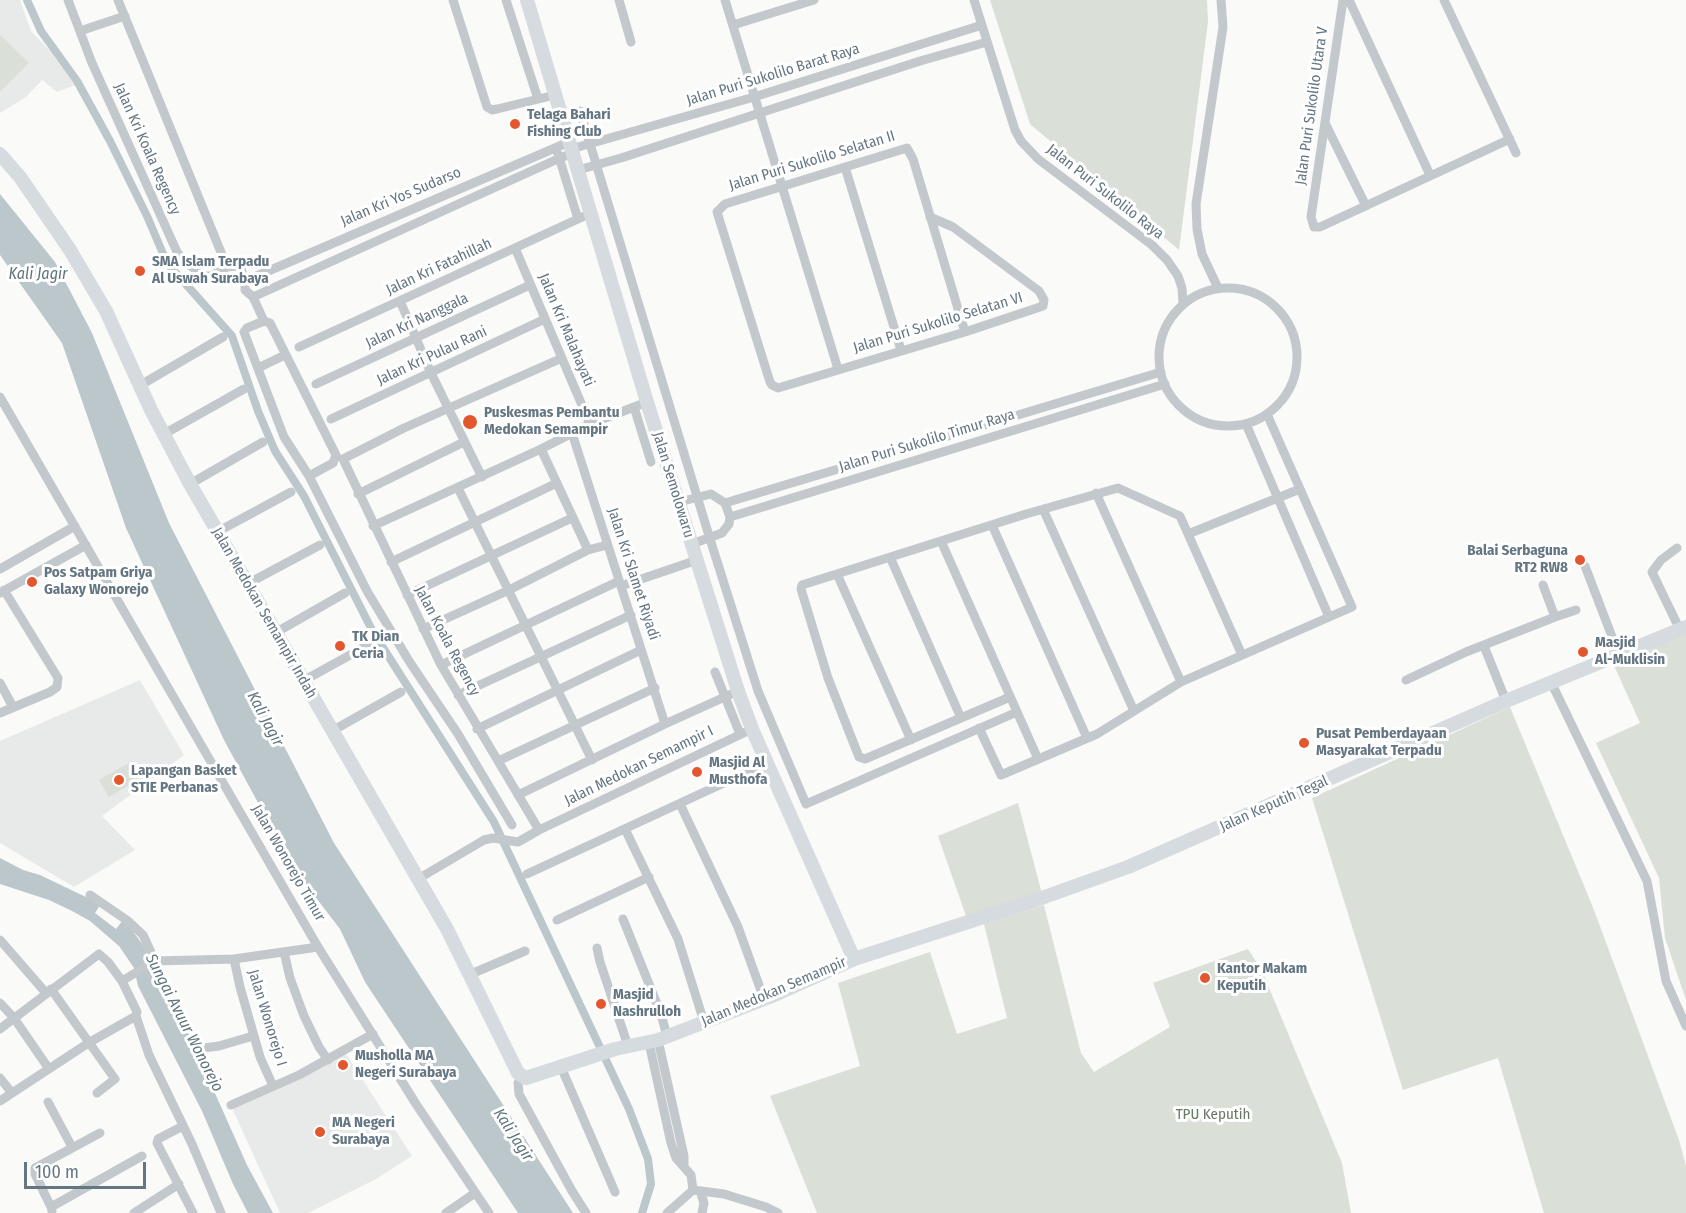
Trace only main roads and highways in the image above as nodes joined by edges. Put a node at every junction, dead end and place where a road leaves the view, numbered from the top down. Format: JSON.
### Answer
{"nodes":[{"id":1,"x":527,"y":0,"type":"edge"},
{"id":2,"x":0,"y":154,"type":"edge"},
{"id":3,"x":1683,"y":628,"type":"edge"},
{"id":4,"x":854,"y":958,"type":"junction"},
{"id":5,"x":522,"y":1077,"type":"joint"}],
"edges":[{"from":1,"to":4,"type":"main road","name":"Jalan Semolowaru"},
{"from":2,"to":5,"type":"main road","name":"Jalan Medokan Semampir Indah"},
{"from":3,"to":4,"type":"main road","name":"Jalan Keputih Tegal"},
{"from":4,"to":5,"type":"main road","name":"Jalan Medokan Semampir"}]}
